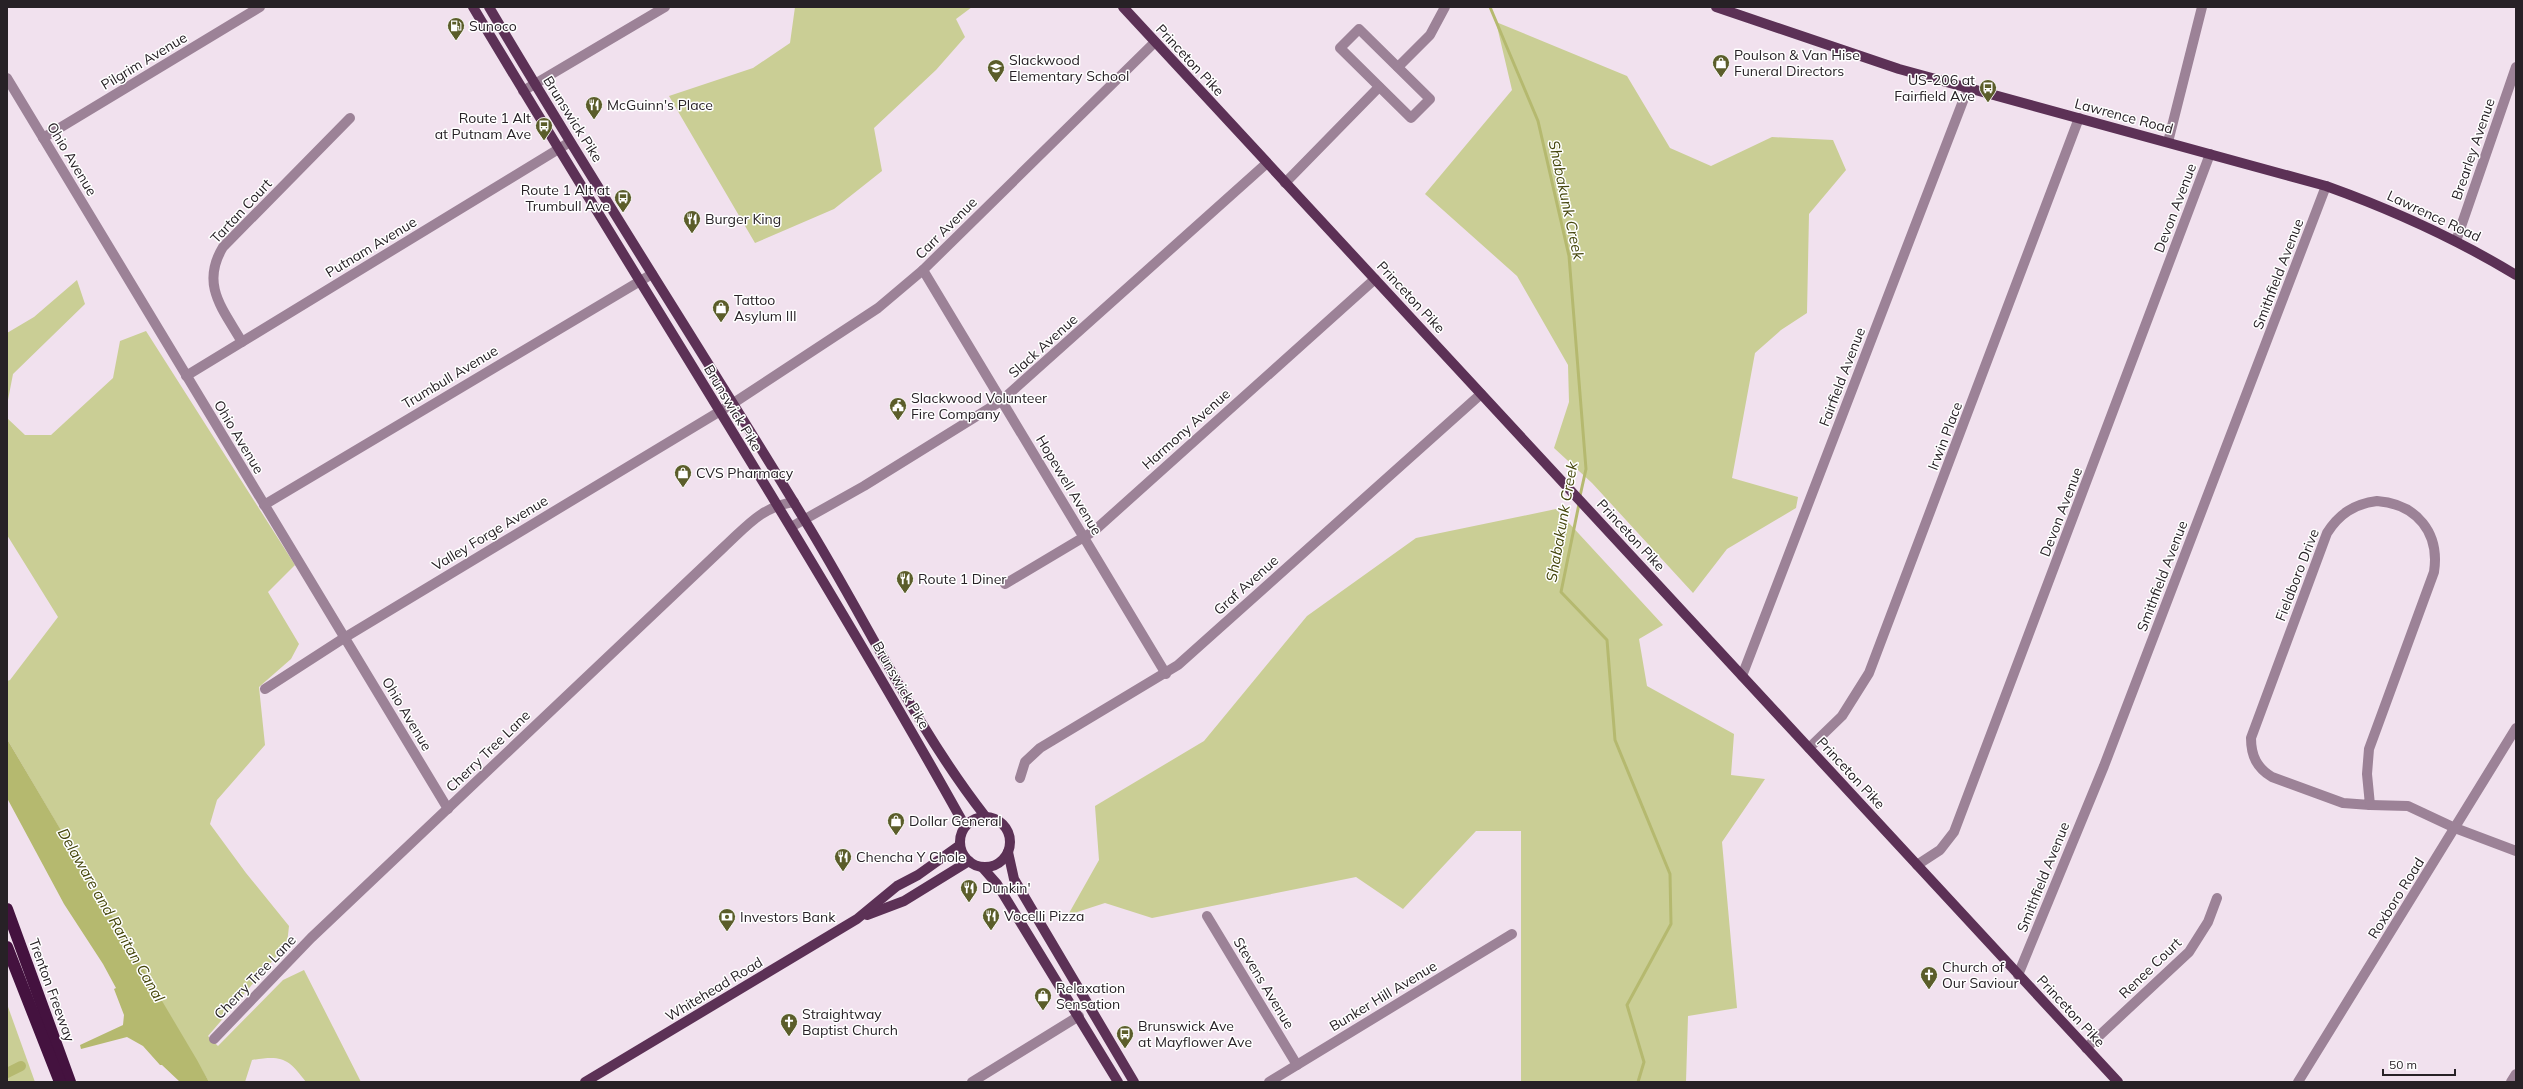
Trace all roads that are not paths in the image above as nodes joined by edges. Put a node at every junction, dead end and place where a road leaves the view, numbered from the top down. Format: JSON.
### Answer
{"nodes":[{"id":1,"x":260,"y":7,"type":"edge"},
{"id":2,"x":473,"y":7,"type":"edge"},
{"id":3,"x":489,"y":7,"type":"edge"},
{"id":4,"x":664,"y":7,"type":"edge"},
{"id":5,"x":1123,"y":7,"type":"edge"},
{"id":6,"x":1445,"y":7,"type":"edge"},
{"id":7,"x":1716,"y":7,"type":"edge"},
{"id":8,"x":2202,"y":7,"type":"edge"},
{"id":9,"x":1155,"y":42,"type":"junction"},
{"id":10,"x":1398,"y":67,"type":"junction"},
{"id":11,"x":2516,"y":67,"type":"edge"},
{"id":12,"x":7,"y":78,"type":"edge"},
{"id":13,"x":535,"y":85,"type":"junction"},
{"id":14,"x":1379,"y":87,"type":"junction"},
{"id":15,"x":1968,"y":88,"type":"junction"},
{"id":16,"x":523,"y":91,"type":"junction"},
{"id":17,"x":350,"y":118,"type":"dead end"},
{"id":18,"x":2079,"y":118,"type":"junction"},
{"id":19,"x":43,"y":138,"type":"junction"},
{"id":20,"x":570,"y":142,"type":"junction"},
{"id":21,"x":2168,"y":142,"type":"junction"},
{"id":22,"x":558,"y":149,"type":"junction"},
{"id":23,"x":2210,"y":154,"type":"junction"},
{"id":24,"x":1267,"y":163,"type":"junction"},
{"id":25,"x":1285,"y":183,"type":"junction"},
{"id":26,"x":2326,"y":186,"type":"junction"},
{"id":27,"x":2456,"y":241,"type":"junction"},
{"id":28,"x":923,"y":270,"type":"junction"},
{"id":29,"x":652,"y":274,"type":"junction"},
{"id":30,"x":2516,"y":275,"type":"edge"},
{"id":31,"x":1375,"y":279,"type":"junction"},
{"id":32,"x":638,"y":280,"type":"junction"},
{"id":33,"x":242,"y":342,"type":"junction"},
{"id":34,"x":186,"y":376,"type":"junction"},
{"id":35,"x":1481,"y":394,"type":"junction"},
{"id":36,"x":1001,"y":401,"type":"junction"},
{"id":37,"x":732,"y":404,"type":"junction"},
{"id":38,"x":718,"y":411,"type":"junction"},
{"id":39,"x":794,"y":502,"type":"junction"},
{"id":40,"x":264,"y":505,"type":"junction"},
{"id":41,"x":776,"y":505,"type":"junction"},
{"id":42,"x":804,"y":519,"type":"junction"},
{"id":43,"x":791,"y":527,"type":"junction"},
{"id":44,"x":1084,"y":537,"type":"junction"},
{"id":45,"x":1005,"y":584,"type":"dead end"},
{"id":46,"x":344,"y":638,"type":"junction"},
{"id":47,"x":884,"y":656,"type":"junction"},
{"id":48,"x":872,"y":664,"type":"junction"},
{"id":49,"x":1166,"y":674,"type":"junction"},
{"id":50,"x":1742,"y":676,"type":"junction"},
{"id":51,"x":265,"y":689,"type":"dead end"},
{"id":52,"x":2516,"y":728,"type":"edge"},
{"id":53,"x":1809,"y":748,"type":"junction"},
{"id":54,"x":1020,"y":778,"type":"dead end"},
{"id":55,"x":2370,"y":805,"type":"junction"},
{"id":56,"x":448,"y":809,"type":"junction"},
{"id":57,"x":985,"y":816,"type":"junction"},
{"id":58,"x":965,"y":826,"type":"junction"},
{"id":59,"x":2455,"y":828,"type":"junction"},
{"id":60,"x":960,"y":846,"type":"junction"},
{"id":61,"x":2516,"y":851,"type":"edge"},
{"id":62,"x":1008,"y":852,"type":"junction"},
{"id":63,"x":968,"y":861,"type":"junction"},
{"id":64,"x":1917,"y":865,"type":"junction"},
{"id":65,"x":982,"y":867,"type":"junction"},
{"id":66,"x":2217,"y":898,"type":"dead end"},
{"id":67,"x":7,"y":909,"type":"edge"},
{"id":68,"x":1207,"y":916,"type":"dead end"},
{"id":69,"x":857,"y":919,"type":"junction"},
{"id":70,"x":1512,"y":934,"type":"dead end"},
{"id":71,"x":7,"y":947,"type":"edge"},
{"id":72,"x":2018,"y":975,"type":"junction"},
{"id":73,"x":1079,"y":1016,"type":"junction"},
{"id":74,"x":214,"y":1039,"type":"dead end"},
{"id":75,"x":2086,"y":1048,"type":"junction"},
{"id":76,"x":1297,"y":1065,"type":"junction"},
{"id":77,"x":2516,"y":1074,"type":"edge"},
{"id":78,"x":60,"y":1082,"type":"edge"},
{"id":79,"x":70,"y":1082,"type":"edge"},
{"id":80,"x":585,"y":1082,"type":"edge"},
{"id":81,"x":972,"y":1082,"type":"edge"},
{"id":82,"x":1118,"y":1082,"type":"edge"},
{"id":83,"x":1134,"y":1082,"type":"edge"},
{"id":84,"x":1269,"y":1082,"type":"edge"},
{"id":85,"x":2118,"y":1082,"type":"edge"},
{"id":86,"x":2298,"y":1082,"type":"edge"},
{"id":87,"x":2511,"y":1082,"type":"edge"}],
"edges":[{"from":1,"to":19,"type":"street","name":"Pilgrim Avenue"},
{"from":2,"to":16,"type":"main road","name":"Brunswick Pike"},
{"from":3,"to":13,"type":"main road","name":"Brunswick Pike"},
{"from":4,"to":13,"type":"street"},
{"from":5,"to":9,"type":"main road","name":"Princeton Pike"},
{"from":6,"to":10,"type":"street"},
{"from":7,"to":15,"type":"main road","name":"Lawrence Road"},
{"from":8,"to":21,"type":"street"},
{"from":9,"to":24,"type":"main road","name":"Princeton Pike"},
{"from":9,"to":28,"type":"street","name":"Carr Avenue"},
{"from":10,"to":14,"type":"street"},
{"from":10,"to":14,"type":"street"},
{"from":11,"to":27,"type":"street","name":"Brearley Avenue"},
{"from":12,"to":19,"type":"street","name":"Ohio Avenue"},
{"from":13,"to":16,"type":"street"},
{"from":13,"to":20,"type":"main road","name":"Brunswick Pike"},
{"from":14,"to":25,"type":"street"},
{"from":15,"to":18,"type":"main road","name":"Lawrence Road"},
{"from":15,"to":50,"type":"street","name":"Fairfield Avenue"},
{"from":16,"to":22,"type":"main road","name":"Brunswick Pike"},
{"from":17,"to":33,"type":"street","name":"Tartan Court"},
{"from":18,"to":21,"type":"main road","name":"Lawrence Road"},
{"from":18,"to":53,"type":"street","name":"Irwin Place"},
{"from":19,"to":34,"type":"street","name":"Ohio Avenue"},
{"from":20,"to":22,"type":"street","name":"Putnam Avenue"},
{"from":20,"to":29,"type":"main road","name":"Brunswick Pike"},
{"from":21,"to":23,"type":"main road","name":"Lawrence Road"},
{"from":22,"to":32,"type":"main road","name":"Brunswick Pike"},
{"from":22,"to":33,"type":"street","name":"Putnam Avenue"},
{"from":23,"to":26,"type":"main road","name":"Lawrence Road"},
{"from":23,"to":64,"type":"street","name":"Devon Avenue"},
{"from":24,"to":25,"type":"main road","name":"Princeton Pike"},
{"from":24,"to":36,"type":"street","name":"Slack Avenue"},
{"from":25,"to":31,"type":"main road","name":"Princeton Pike"},
{"from":26,"to":27,"type":"main road","name":"Lawrence Road"},
{"from":26,"to":72,"type":"street","name":"Smithfield Avenue"},
{"from":27,"to":30,"type":"main road","name":"Lawrence Road"},
{"from":28,"to":36,"type":"street","name":"Hopewell Avenue"},
{"from":28,"to":37,"type":"street","name":"Carr Avenue"},
{"from":29,"to":32,"type":"street","name":"Trumbull Avenue"},
{"from":29,"to":37,"type":"main road","name":"Brunswick Pike"},
{"from":31,"to":35,"type":"main road","name":"Princeton Pike"},
{"from":31,"to":44,"type":"street","name":"Harmony Avenue"},
{"from":32,"to":38,"type":"main road","name":"Brunswick Pike"},
{"from":32,"to":40,"type":"street","name":"Trumbull Avenue"},
{"from":33,"to":34,"type":"street","name":"Putnam Avenue"},
{"from":34,"to":40,"type":"street","name":"Ohio Avenue"},
{"from":35,"to":49,"type":"street","name":"Graf Avenue"},
{"from":35,"to":50,"type":"main road","name":"Princeton Pike"},
{"from":36,"to":42,"type":"street","name":"Slack Avenue"},
{"from":36,"to":44,"type":"street","name":"Hopewell Avenue"},
{"from":37,"to":38,"type":"street","name":"Valley Forge Avenue"},
{"from":37,"to":39,"type":"main road","name":"Brunswick Pike"},
{"from":38,"to":41,"type":"main road","name":"Brunswick Pike"},
{"from":38,"to":46,"type":"street","name":"Valley Forge Avenue"},
{"from":39,"to":41,"type":"street","name":"Cherry Tree Lane"},
{"from":39,"to":42,"type":"main road","name":"Brunswick Pike"},
{"from":40,"to":46,"type":"street","name":"Ohio Avenue"},
{"from":41,"to":43,"type":"main road","name":"Brunswick Pike"},
{"from":41,"to":56,"type":"street","name":"Cherry Tree Lane"},
{"from":42,"to":43,"type":"street","name":"Slack Avenue"},
{"from":42,"to":47,"type":"main road","name":"Brunswick Pike"},
{"from":43,"to":48,"type":"main road","name":"Brunswick Pike"},
{"from":44,"to":45,"type":"street","name":"Harmony Avenue"},
{"from":44,"to":49,"type":"street","name":"Hopewell Avenue"},
{"from":46,"to":51,"type":"street","name":"Valley Forge Avenue"},
{"from":46,"to":56,"type":"street","name":"Ohio Avenue"},
{"from":47,"to":48,"type":"street"},
{"from":47,"to":57,"type":"main road","name":"Brunswick Pike"},
{"from":48,"to":58,"type":"main road","name":"Brunswick Pike"},
{"from":49,"to":54,"type":"street","name":"Graf Avenue"},
{"from":50,"to":53,"type":"main road","name":"Princeton Pike"},
{"from":52,"to":59,"type":"street","name":"Roxboro Road"},
{"from":53,"to":64,"type":"main road","name":"Princeton Pike"},
{"from":55,"to":55,"type":"street","name":"Fieldboro Drive"},
{"from":55,"to":59,"type":"street","name":"Fieldboro Drive"},
{"from":56,"to":74,"type":"street","name":"Cherry Tree Lane"},
{"from":57,"to":58,"type":"main road"},
{"from":57,"to":62,"type":"main road"},
{"from":58,"to":60,"type":"main road"},
{"from":59,"to":61,"type":"street","name":"Fieldboro Drive"},
{"from":59,"to":86,"type":"street","name":"Roxboro Road"},
{"from":60,"to":63,"type":"main road"},
{"from":60,"to":69,"type":"main road","name":"Whitehead Road"},
{"from":62,"to":65,"type":"main road"},
{"from":62,"to":83,"type":"main road"},
{"from":63,"to":65,"type":"main road"},
{"from":63,"to":69,"type":"main road","name":"Whitehead Road"},
{"from":64,"to":72,"type":"main road","name":"Princeton Pike"},
{"from":65,"to":73,"type":"main road"},
{"from":66,"to":75,"type":"street","name":"Renee Court"},
{"from":67,"to":79,"type":"highway","name":"Trenton Freeway"},
{"from":68,"to":76,"type":"street","name":"Stevens Avenue"},
{"from":69,"to":80,"type":"main road","name":"Whitehead Road"},
{"from":70,"to":76,"type":"street","name":"Bunker Hill Avenue"},
{"from":71,"to":78,"type":"highway","name":"Trenton Freeway"},
{"from":72,"to":75,"type":"main road","name":"Princeton Pike"},
{"from":73,"to":81,"type":"street"},
{"from":73,"to":82,"type":"main road"},
{"from":75,"to":85,"type":"main road","name":"Princeton Pike"},
{"from":76,"to":84,"type":"street","name":"Bunker Hill Avenue"},
{"from":77,"to":87,"type":"street"}]}
